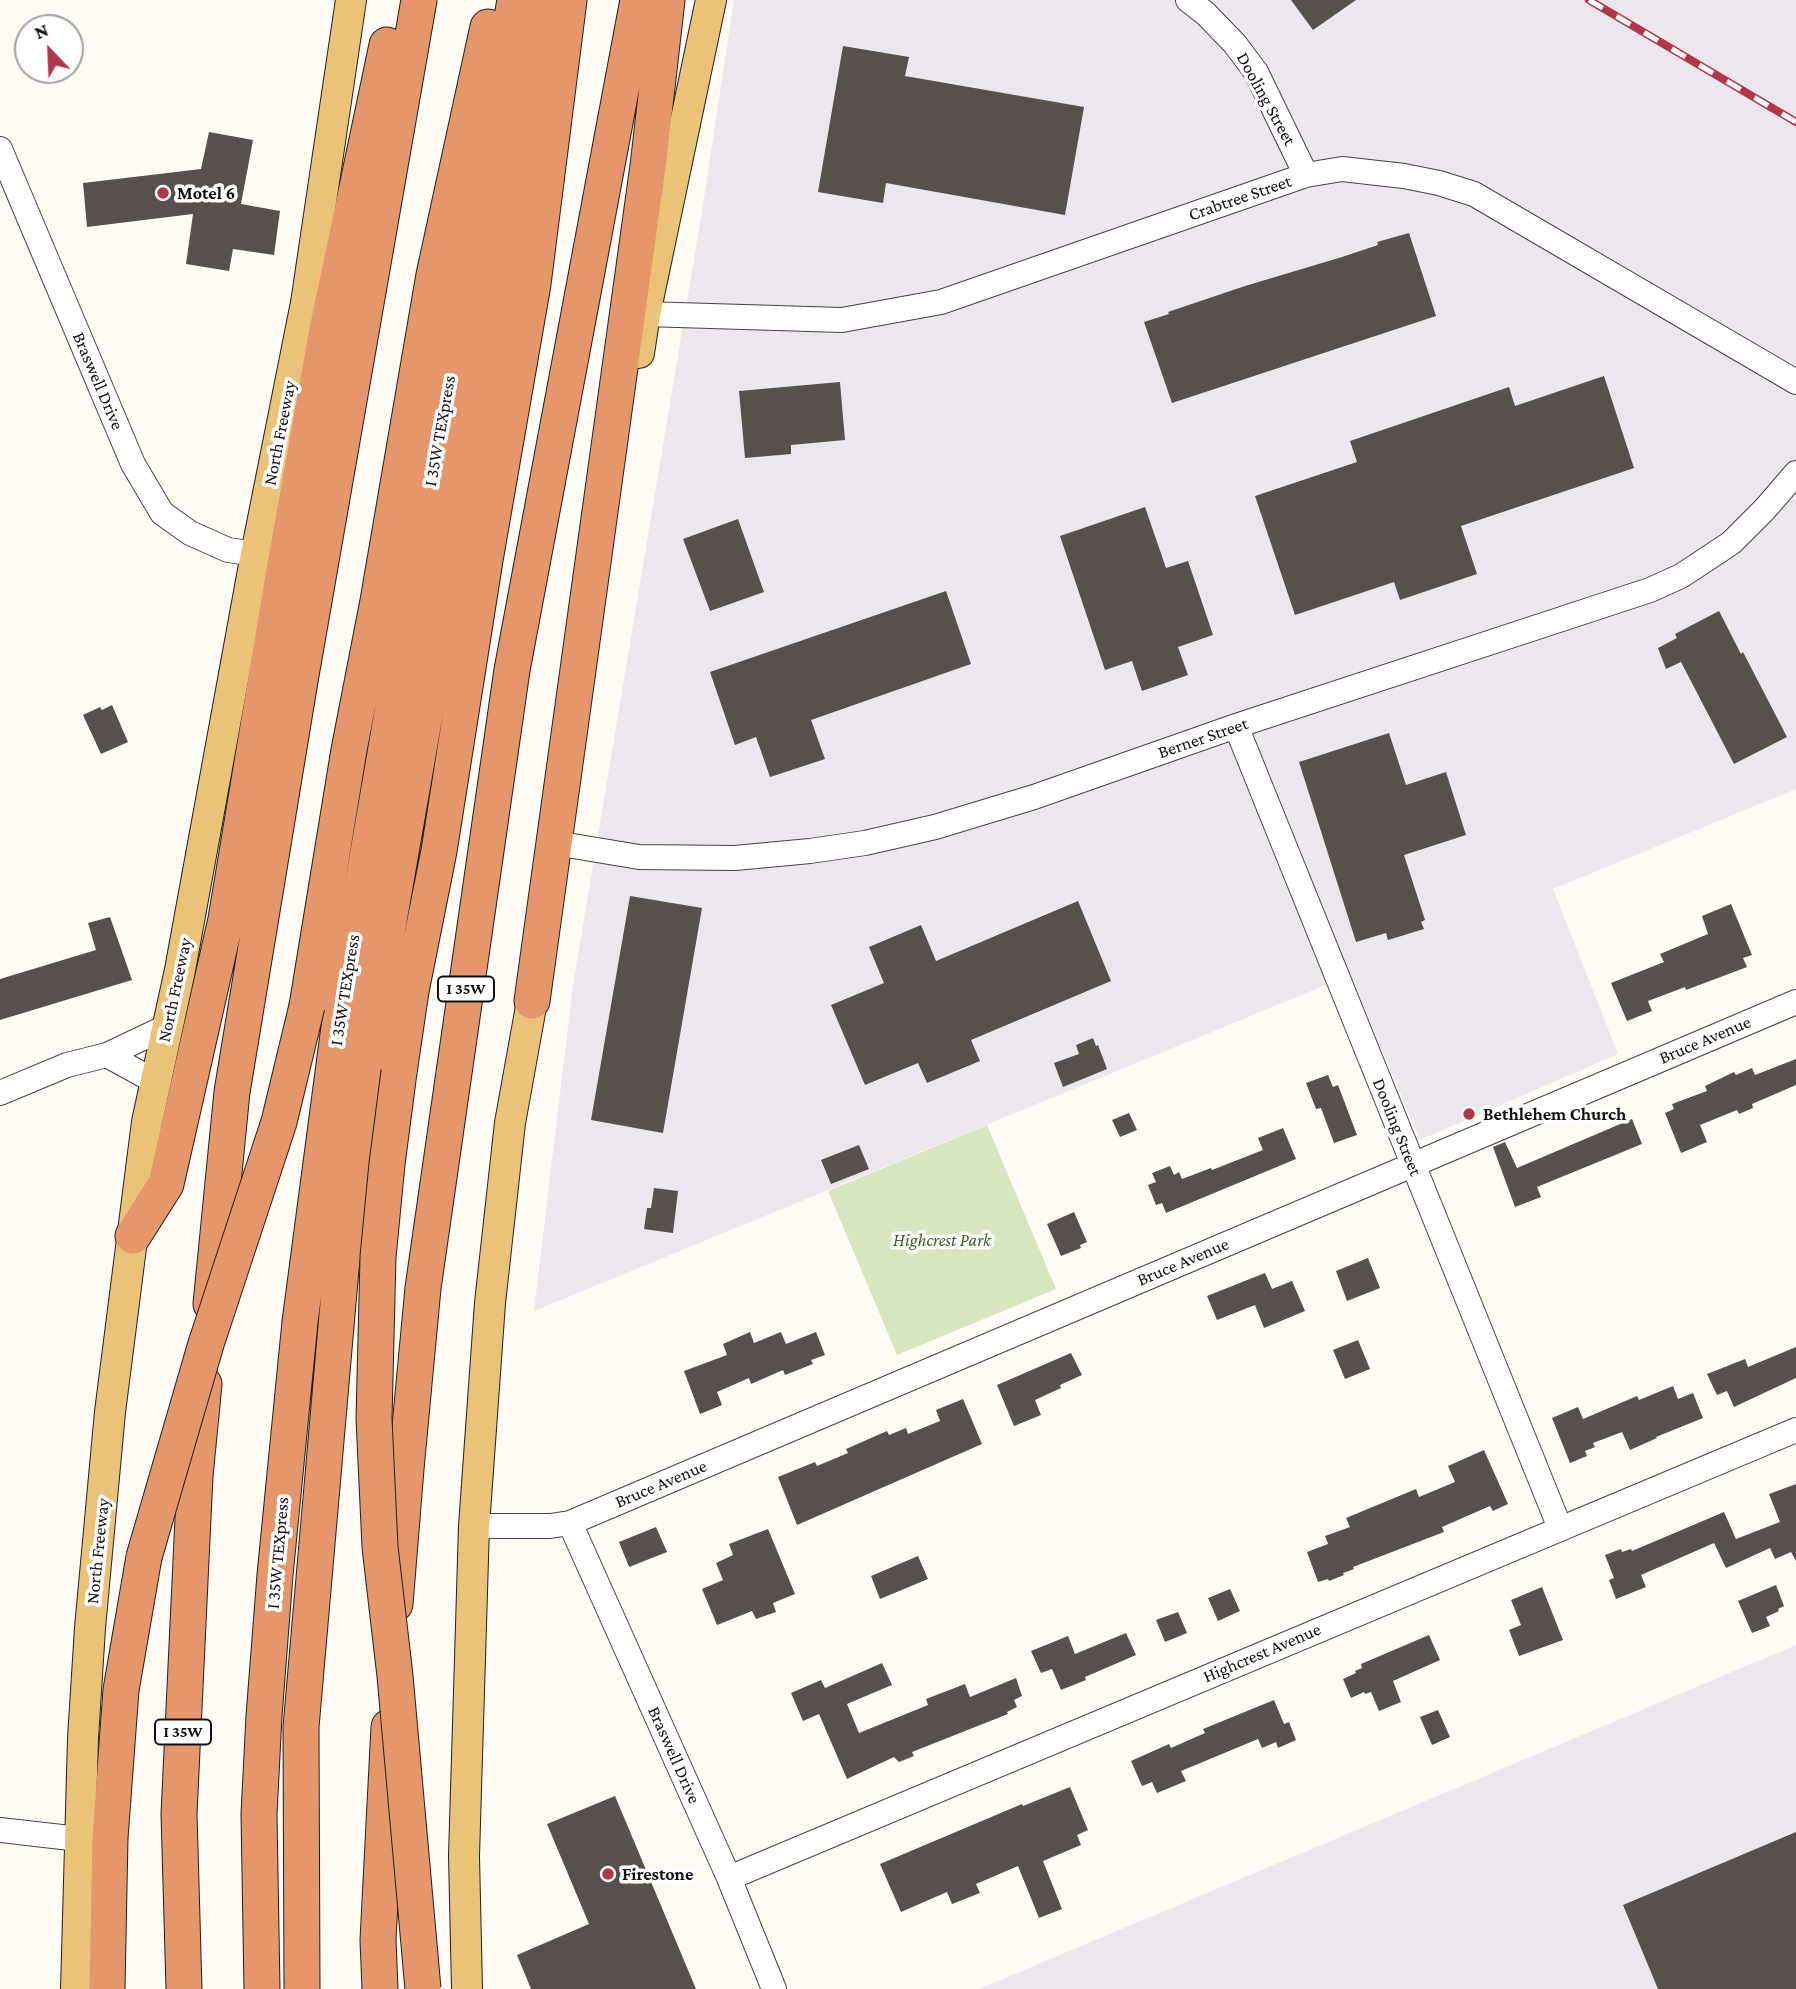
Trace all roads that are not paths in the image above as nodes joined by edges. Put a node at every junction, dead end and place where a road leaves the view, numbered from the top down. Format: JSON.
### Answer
{"nodes":[{"id":1,"x":351,"y":0,"type":"edge"},
{"id":2,"x":394,"y":0,"type":"edge"},
{"id":3,"x":419,"y":0,"type":"edge"},
{"id":4,"x":494,"y":0,"type":"edge"},
{"id":5,"x":515,"y":0,"type":"edge"},
{"id":6,"x":544,"y":0,"type":"edge"},
{"id":7,"x":569,"y":0,"type":"edge"},
{"id":8,"x":638,"y":0,"type":"edge"},
{"id":9,"x":667,"y":0,"type":"edge"},
{"id":10,"x":710,"y":0,"type":"edge"},
{"id":11,"x":1188,"y":0,"type":"edge"},
{"id":12,"x":0,"y":149,"type":"edge"},
{"id":13,"x":1306,"y":175,"type":"junction"},
{"id":14,"x":645,"y":314,"type":"junction"},
{"id":15,"x":1796,"y":382,"type":"edge"},
{"id":16,"x":1796,"y":473,"type":"edge"},
{"id":17,"x":256,"y":554,"type":"junction"},
{"id":18,"x":1236,"y":726,"type":"junction"},
{"id":19,"x":561,"y":844,"type":"junction"},
{"id":20,"x":532,"y":1001,"type":"junction"},
{"id":21,"x":1796,"y":1002,"type":"edge"},
{"id":22,"x":167,"y":1027,"type":"junction"},
{"id":23,"x":107,"y":1055,"type":"junction"},
{"id":24,"x":156,"y":1082,"type":"junction"},
{"id":25,"x":0,"y":1093,"type":"edge"},
{"id":26,"x":1412,"y":1164,"type":"junction"},
{"id":27,"x":133,"y":1237,"type":"junction"},
{"id":28,"x":1796,"y":1430,"type":"edge"},
{"id":29,"x":570,"y":1522,"type":"junction"},
{"id":30,"x":474,"y":1526,"type":"junction"},
{"id":31,"x":1560,"y":1528,"type":"junction"},
{"id":32,"x":0,"y":1830,"type":"edge"},
{"id":33,"x":79,"y":1839,"type":"junction"},
{"id":34,"x":729,"y":1878,"type":"junction"},
{"id":35,"x":76,"y":1989,"type":"edge"},
{"id":36,"x":107,"y":1989,"type":"edge"},
{"id":37,"x":184,"y":1989,"type":"edge"},
{"id":38,"x":262,"y":1989,"type":"edge"},
{"id":39,"x":302,"y":1989,"type":"edge"},
{"id":40,"x":380,"y":1989,"type":"edge"},
{"id":41,"x":423,"y":1989,"type":"edge"},
{"id":42,"x":467,"y":1989,"type":"edge"},
{"id":43,"x":774,"y":1989,"type":"edge"}],
"edges":[{"from":1,"to":17,"type":"main road","name":"North Freeway"},
{"from":2,"to":27,"type":"highway"},
{"from":3,"to":37,"type":"highway","number":"I 35W"},
{"from":4,"to":36,"type":"highway","bridge":true},
{"from":5,"to":38,"type":"highway","name":"I 35W TEXpress"},
{"from":6,"to":39,"type":"highway","name":"I 35W TEXpress"},
{"from":7,"to":41,"type":"highway","bridge":true},
{"from":8,"to":40,"type":"highway","number":"I 35W"},
{"from":9,"to":20,"type":"highway"},
{"from":10,"to":14,"type":"main road"},
{"from":11,"to":13,"type":"street","name":"Dooling Street"},
{"from":12,"to":17,"type":"street","name":"Braswell Drive"},
{"from":13,"to":14,"type":"street","name":"Crabtree Street"},
{"from":13,"to":15,"type":"street","name":"Crabtree Street"},
{"from":14,"to":19,"type":"main road"},
{"from":16,"to":18,"type":"street","name":"Berner Street"},
{"from":17,"to":22,"type":"main road","name":"North Freeway"},
{"from":18,"to":19,"type":"street","name":"Berner Street"},
{"from":18,"to":26,"type":"street","name":"Dooling Street"},
{"from":19,"to":20,"type":"main road"},
{"from":20,"to":30,"type":"main road"},
{"from":21,"to":26,"type":"street","name":"Bruce Avenue"},
{"from":22,"to":23,"type":"street"},
{"from":22,"to":24,"type":"main road","name":"North Freeway"},
{"from":23,"to":24,"type":"street"},
{"from":23,"to":25,"type":"street"},
{"from":24,"to":27,"type":"main road","name":"North Freeway"},
{"from":26,"to":29,"type":"street","name":"Bruce Avenue"},
{"from":26,"to":31,"type":"street","name":"Dooling Street"},
{"from":27,"to":33,"type":"main road","name":"North Freeway"},
{"from":28,"to":31,"type":"street","name":"Highcrest Avenue"},
{"from":29,"to":30,"type":"street","name":"Bruce Avenue"},
{"from":29,"to":34,"type":"street","name":"Braswell Drive"},
{"from":30,"to":42,"type":"main road"},
{"from":31,"to":34,"type":"street","name":"Highcrest Avenue"},
{"from":32,"to":33,"type":"street"},
{"from":33,"to":35,"type":"main road","name":"North Freeway"},
{"from":34,"to":43,"type":"street","name":"Braswell Drive"}]}
